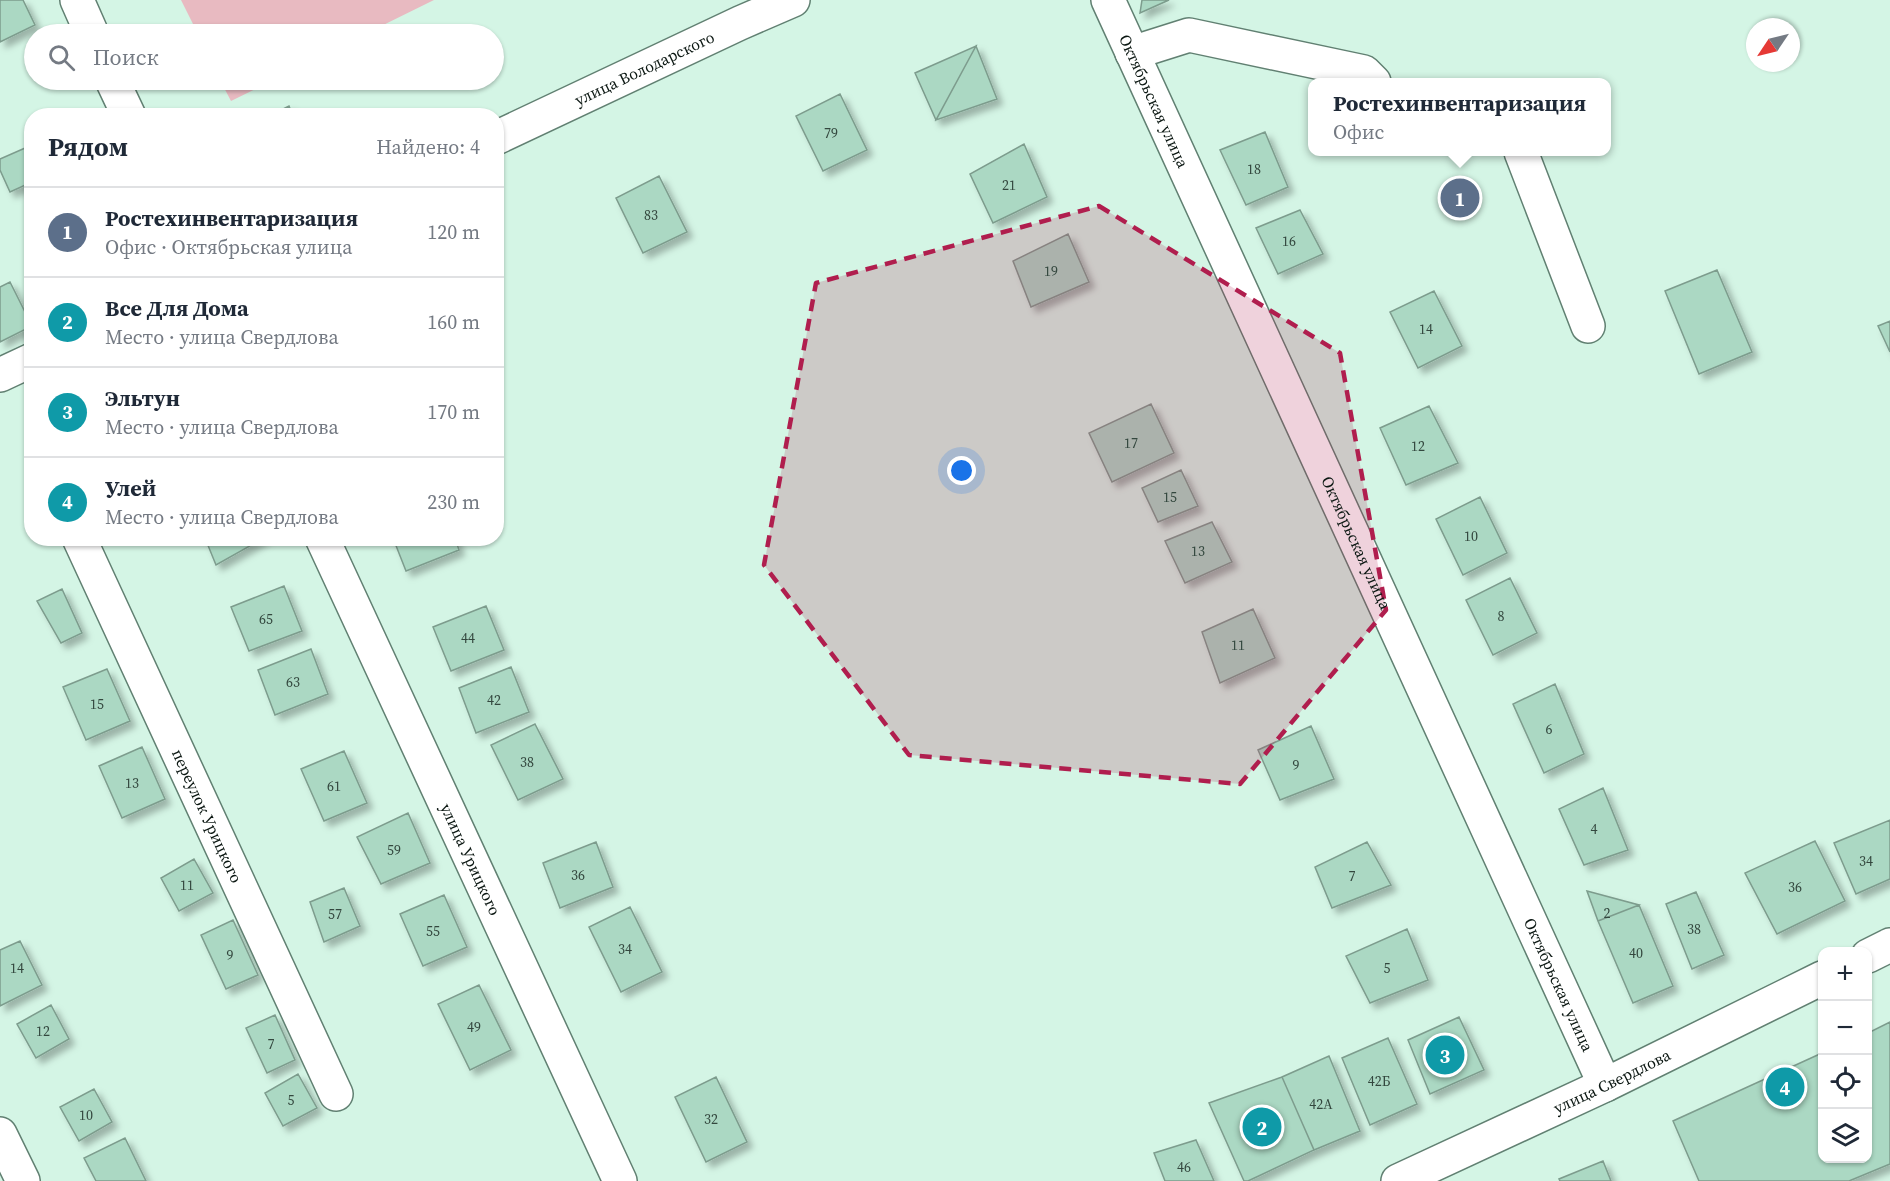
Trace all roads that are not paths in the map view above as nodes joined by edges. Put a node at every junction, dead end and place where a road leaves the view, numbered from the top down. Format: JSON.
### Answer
{"nodes":[{"id":1,"x":77,"y":0,"type":"edge"},
{"id":2,"x":792,"y":0,"type":"edge"},
{"id":3,"x":1108,"y":0,"type":"edge"},
{"id":4,"x":88,"y":24,"type":"edge"},
{"id":5,"x":1132,"y":53,"type":"junction"},
{"id":6,"x":1370,"y":78,"type":"edge"},
{"id":7,"x":117,"y":90,"type":"edge"},
{"id":8,"x":125,"y":108,"type":"edge"},
{"id":9,"x":504,"y":134,"type":"edge"},
{"id":10,"x":1523,"y":156,"type":"edge"},
{"id":11,"x":1588,"y":326,"type":"dead end"},
{"id":12,"x":24,"y":364,"type":"edge"},
{"id":13,"x":0,"y":375,"type":"edge"},
{"id":14,"x":82,"y":546,"type":"edge"},
{"id":15,"x":326,"y":546,"type":"edge"},
{"id":16,"x":1890,"y":945,"type":"edge"},
{"id":17,"x":1872,"y":954,"type":"edge"},
{"id":18,"x":1818,"y":980,"type":"edge"},
{"id":19,"x":1605,"y":1085,"type":"junction"},
{"id":20,"x":336,"y":1094,"type":"dead end"},
{"id":21,"x":0,"y":1134,"type":"edge"},
{"id":22,"x":23,"y":1181,"type":"edge"},
{"id":23,"x":620,"y":1181,"type":"edge"},
{"id":24,"x":1398,"y":1181,"type":"edge"}],
"edges":[{"from":1,"to":4,"type":"street"},
{"from":2,"to":9,"type":"street","name":"улица Володарского"},
{"from":3,"to":5,"type":"street","name":"Октябрьская улица"},
{"from":5,"to":6,"type":"street"},
{"from":5,"to":19,"type":"street","name":"Октябрьская улица"},
{"from":7,"to":8,"type":"street"},
{"from":10,"to":11,"type":"street"},
{"from":12,"to":13,"type":"street"},
{"from":14,"to":20,"type":"street","name":"переулок Урицкого"},
{"from":15,"to":23,"type":"street","name":"улица Урицкого"},
{"from":16,"to":17,"type":"street"},
{"from":18,"to":19,"type":"street","name":"улица Свердлова"},
{"from":19,"to":24,"type":"street","name":"улица Свердлова"},
{"from":21,"to":22,"type":"street"}]}
